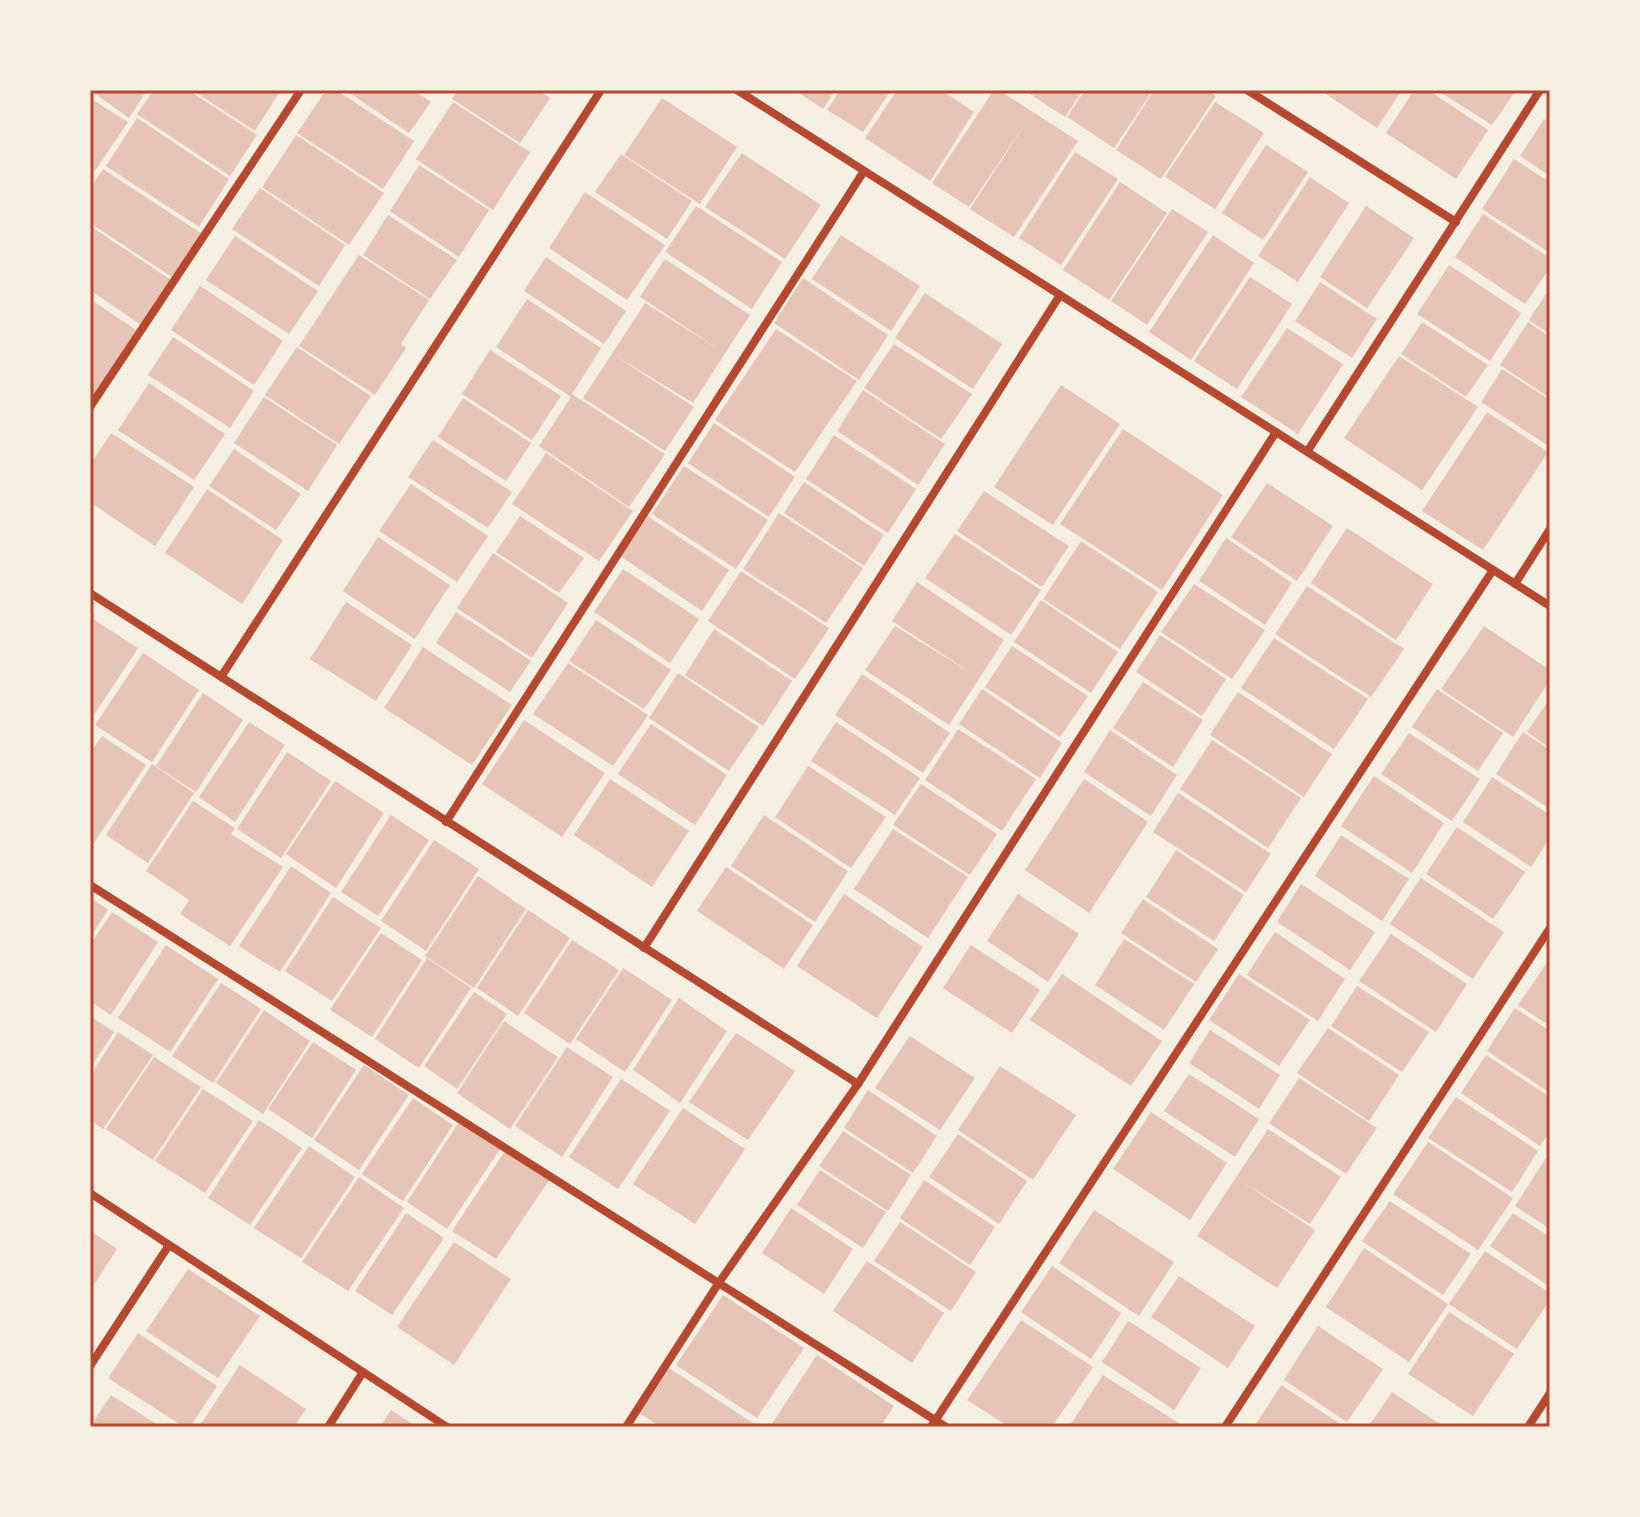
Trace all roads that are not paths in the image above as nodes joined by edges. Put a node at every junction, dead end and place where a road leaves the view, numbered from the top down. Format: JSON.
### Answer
{"nodes":[{"id":1,"x":301,"y":90,"type":"edge"},
{"id":2,"x":601,"y":90,"type":"edge"},
{"id":3,"x":737,"y":90,"type":"edge"},
{"id":4,"x":1247,"y":90,"type":"edge"},
{"id":5,"x":1270,"y":90,"type":"edge"},
{"id":6,"x":1540,"y":90,"type":"edge"},
{"id":7,"x":1264,"y":101,"type":"junction"},
{"id":8,"x":864,"y":171,"type":"junction"},
{"id":9,"x":1456,"y":222,"type":"junction"},
{"id":10,"x":1060,"y":295,"type":"junction"},
{"id":11,"x":90,"y":407,"type":"edge"},
{"id":12,"x":1276,"y":432,"type":"junction"},
{"id":13,"x":1307,"y":452,"type":"junction"},
{"id":14,"x":1550,"y":529,"type":"edge"},
{"id":15,"x":1493,"y":570,"type":"junction"},
{"id":16,"x":1515,"y":584,"type":"junction"},
{"id":17,"x":90,"y":593,"type":"edge"},
{"id":18,"x":1550,"y":606,"type":"edge"},
{"id":19,"x":221,"y":677,"type":"junction"},
{"id":20,"x":446,"y":822,"type":"junction"},
{"id":21,"x":90,"y":885,"type":"edge"},
{"id":22,"x":1550,"y":928,"type":"edge"},
{"id":23,"x":644,"y":948,"type":"junction"},
{"id":24,"x":858,"y":1084,"type":"junction"},
{"id":25,"x":90,"y":1193,"type":"edge"},
{"id":26,"x":169,"y":1245,"type":"junction"},
{"id":27,"x":718,"y":1284,"type":"junction"},
{"id":28,"x":90,"y":1366,"type":"edge"},
{"id":29,"x":363,"y":1372,"type":"junction"},
{"id":30,"x":1550,"y":1393,"type":"edge"},
{"id":31,"x":933,"y":1424,"type":"edge"},
{"id":32,"x":328,"y":1427,"type":"edge"},
{"id":33,"x":447,"y":1427,"type":"edge"},
{"id":34,"x":626,"y":1427,"type":"edge"},
{"id":35,"x":946,"y":1427,"type":"edge"},
{"id":36,"x":1225,"y":1427,"type":"edge"},
{"id":37,"x":1528,"y":1427,"type":"edge"}],
"edges":[{"from":1,"to":11,"type":"street"},
{"from":2,"to":19,"type":"street"},
{"from":3,"to":8,"type":"street"},
{"from":4,"to":7,"type":"street"},
{"from":5,"to":7,"type":"street"},
{"from":6,"to":9,"type":"street"},
{"from":7,"to":9,"type":"street"},
{"from":8,"to":10,"type":"street"},
{"from":8,"to":20,"type":"street"},
{"from":9,"to":13,"type":"street"},
{"from":10,"to":12,"type":"street"},
{"from":10,"to":23,"type":"street"},
{"from":12,"to":13,"type":"street"},
{"from":12,"to":24,"type":"street"},
{"from":13,"to":15,"type":"street"},
{"from":14,"to":16,"type":"street"},
{"from":15,"to":16,"type":"street"},
{"from":15,"to":31,"type":"street"},
{"from":16,"to":18,"type":"street"},
{"from":17,"to":19,"type":"street"},
{"from":19,"to":20,"type":"street"},
{"from":20,"to":23,"type":"street"},
{"from":21,"to":27,"type":"street"},
{"from":22,"to":36,"type":"street"},
{"from":23,"to":24,"type":"street"},
{"from":24,"to":27,"type":"street"},
{"from":25,"to":26,"type":"street"},
{"from":26,"to":28,"type":"street"},
{"from":26,"to":29,"type":"street"},
{"from":27,"to":31,"type":"street"},
{"from":27,"to":34,"type":"street"},
{"from":29,"to":32,"type":"street"},
{"from":29,"to":33,"type":"street"},
{"from":30,"to":37,"type":"street"},
{"from":31,"to":35,"type":"street"}]}
